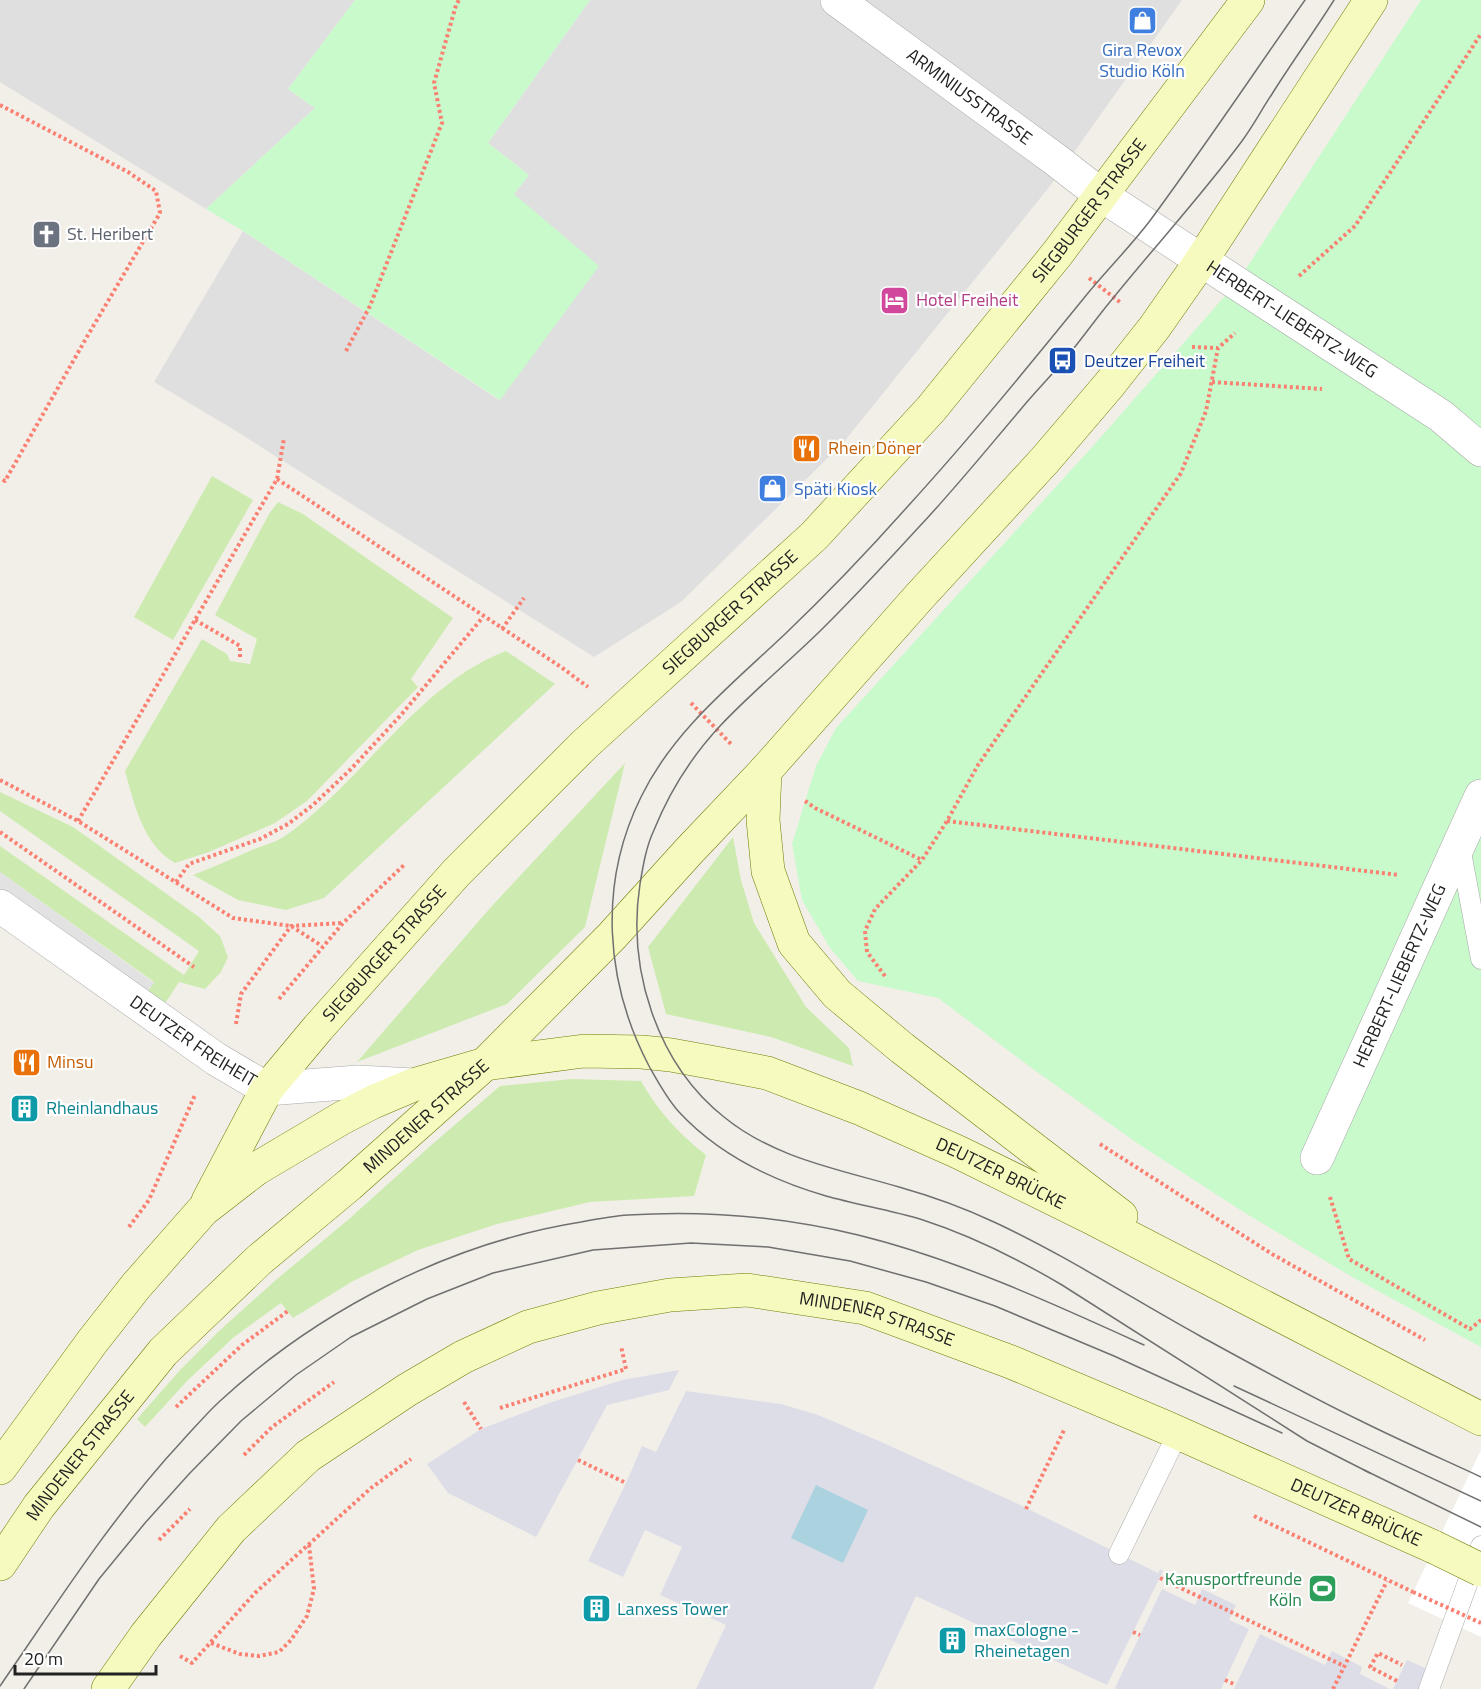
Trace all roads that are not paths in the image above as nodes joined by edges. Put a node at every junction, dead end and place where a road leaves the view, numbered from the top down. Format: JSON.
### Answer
{"nodes":[{"id":1,"x":837,"y":0,"type":"edge"},
{"id":2,"x":1248,"y":0,"type":"edge"},
{"id":3,"x":1371,"y":0,"type":"edge"},
{"id":4,"x":1101,"y":195,"type":"junction"},
{"id":5,"x":1200,"y":261,"type":"junction"},
{"id":6,"x":1481,"y":450,"type":"edge"},
{"id":7,"x":765,"y":771,"type":"junction"},
{"id":8,"x":1481,"y":796,"type":"edge"},
{"id":9,"x":1459,"y":844,"type":"junction"},
{"id":10,"x":0,"y":906,"type":"edge"},
{"id":11,"x":1481,"y":960,"type":"edge"},
{"id":12,"x":485,"y":1064,"type":"junction"},
{"id":13,"x":413,"y":1085,"type":"junction"},
{"id":14,"x":267,"y":1089,"type":"junction"},
{"id":15,"x":1317,"y":1158,"type":"road end"},
{"id":16,"x":203,"y":1210,"type":"junction"},
{"id":17,"x":1188,"y":1268,"type":"junction"},
{"id":18,"x":1481,"y":1419,"type":"edge"},
{"id":19,"x":1172,"y":1430,"type":"junction"},
{"id":20,"x":0,"y":1468,"type":"edge"},
{"id":21,"x":1481,"y":1546,"type":"edge"},
{"id":22,"x":1119,"y":1554,"type":"dead end"},
{"id":23,"x":0,"y":1564,"type":"edge"},
{"id":24,"x":1481,"y":1570,"type":"edge"},
{"id":25,"x":1431,"y":1685,"type":"edge"},
{"id":26,"x":108,"y":1689,"type":"edge"}],
"edges":[{"from":1,"to":4,"type":"street","name":"ARMINIUSSTRASSE"},
{"from":2,"to":4,"type":"main road","name":"SIEGBURGER STRASSE"},
{"from":3,"to":5,"type":"main road"},
{"from":4,"to":5,"type":"street","name":"HERBERT-LIEBERTZ-WEG"},
{"from":4,"to":14,"type":"main road","name":"SIEGBURGER STRASSE"},
{"from":5,"to":6,"type":"street","name":"HERBERT-LIEBERTZ-WEG"},
{"from":5,"to":7,"type":"main road"},
{"from":7,"to":12,"type":"main road"},
{"from":7,"to":17,"type":"main road"},
{"from":8,"to":9,"type":"street","name":"HERBERT-LIEBERTZ-WEG"},
{"from":9,"to":11,"type":"lane"},
{"from":9,"to":15,"type":"street","name":"HERBERT-LIEBERTZ-WEG"},
{"from":10,"to":14,"type":"street","name":"DEUTZER FREIHEIT"},
{"from":12,"to":13,"type":"main road","name":"MINDENER STRASSE"},
{"from":12,"to":17,"type":"main road","name":"DEUTZER BRÜCKE"},
{"from":12,"to":23,"type":"main road","name":"MINDENER STRASSE"},
{"from":13,"to":14,"type":"street","name":"DEUTZER FREIHEIT"},
{"from":13,"to":16,"type":"main road","name":"MINDENER STRASSE"},
{"from":14,"to":16,"type":"main road","name":"SIEGBURGER STRASSE"},
{"from":16,"to":20,"type":"main road","name":"MINDENER STRASSE"},
{"from":17,"to":18,"type":"main road","name":"DEUTZER BRÜCKE"},
{"from":19,"to":22,"type":"lane"},
{"from":19,"to":24,"type":"main road","name":"DEUTZER BRÜCKE","bridge":true},
{"from":19,"to":26,"type":"main road","name":"MINDENER STRASSE"},
{"from":21,"to":25,"type":"lane"}]}
